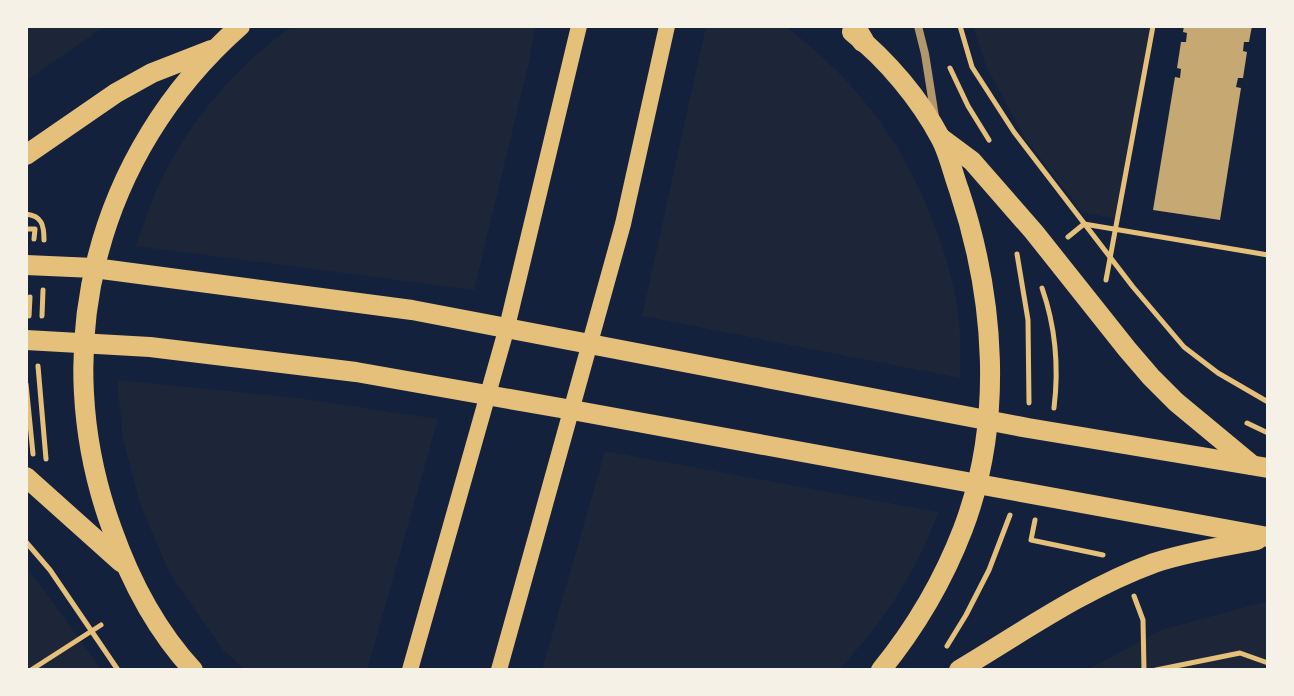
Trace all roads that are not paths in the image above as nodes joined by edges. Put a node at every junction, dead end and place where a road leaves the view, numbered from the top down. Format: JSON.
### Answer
{"nodes":[{"id":1,"x":240,"y":26,"type":"edge"},
{"id":2,"x":579,"y":26,"type":"edge"},
{"id":3,"x":667,"y":26,"type":"edge"},
{"id":4,"x":845,"y":26,"type":"edge"},
{"id":5,"x":918,"y":26,"type":"edge"},
{"id":6,"x":858,"y":33,"type":"edge"},
{"id":7,"x":214,"y":48,"type":"junction"},
{"id":8,"x":939,"y":136,"type":"junction"},
{"id":9,"x":26,"y":155,"type":"edge"},
{"id":10,"x":30,"y":255,"type":"edge"},
{"id":11,"x":94,"y":268,"type":"junction"},
{"id":12,"x":507,"y":327,"type":"junction"},
{"id":13,"x":26,"y":340,"type":"edge"},
{"id":14,"x":83,"y":343,"type":"junction"},
{"id":15,"x":590,"y":344,"type":"junction"},
{"id":16,"x":487,"y":395,"type":"junction"},
{"id":17,"x":572,"y":410,"type":"junction"},
{"id":18,"x":988,"y":420,"type":"junction"},
{"id":19,"x":1260,"y":467,"type":"edge"},
{"id":20,"x":26,"y":477,"type":"edge"},
{"id":21,"x":976,"y":485,"type":"junction"},
{"id":22,"x":1268,"y":537,"type":"edge"},
{"id":23,"x":125,"y":565,"type":"junction"},
{"id":24,"x":189,"y":667,"type":"edge"},
{"id":25,"x":410,"y":670,"type":"edge"},
{"id":26,"x":499,"y":670,"type":"edge"},
{"id":27,"x":881,"y":670,"type":"edge"},
{"id":28,"x":959,"y":670,"type":"edge"}],
"edges":[{"from":1,"to":7,"type":"main road"},
{"from":2,"to":12,"type":"main road"},
{"from":3,"to":15,"type":"main road"},
{"from":4,"to":6,"type":"main road"},
{"from":5,"to":8,"type":"street"},
{"from":6,"to":8,"type":"main road"},
{"from":7,"to":9,"type":"main road"},
{"from":7,"to":11,"type":"main road"},
{"from":8,"to":18,"type":"main road"},
{"from":8,"to":19,"type":"main road"},
{"from":10,"to":11,"type":"main road"},
{"from":11,"to":12,"type":"main road"},
{"from":11,"to":14,"type":"main road"},
{"from":12,"to":15,"type":"main road"},
{"from":12,"to":16,"type":"main road"},
{"from":13,"to":14,"type":"main road"},
{"from":14,"to":16,"type":"main road"},
{"from":14,"to":23,"type":"main road"},
{"from":15,"to":17,"type":"main road"},
{"from":15,"to":18,"type":"main road"},
{"from":16,"to":17,"type":"main road"},
{"from":16,"to":25,"type":"main road"},
{"from":17,"to":21,"type":"main road"},
{"from":17,"to":26,"type":"main road"},
{"from":18,"to":19,"type":"main road"},
{"from":18,"to":21,"type":"main road"},
{"from":20,"to":23,"type":"main road"},
{"from":21,"to":22,"type":"main road"},
{"from":21,"to":27,"type":"main road"},
{"from":22,"to":28,"type":"main road"},
{"from":23,"to":24,"type":"main road"}]}
